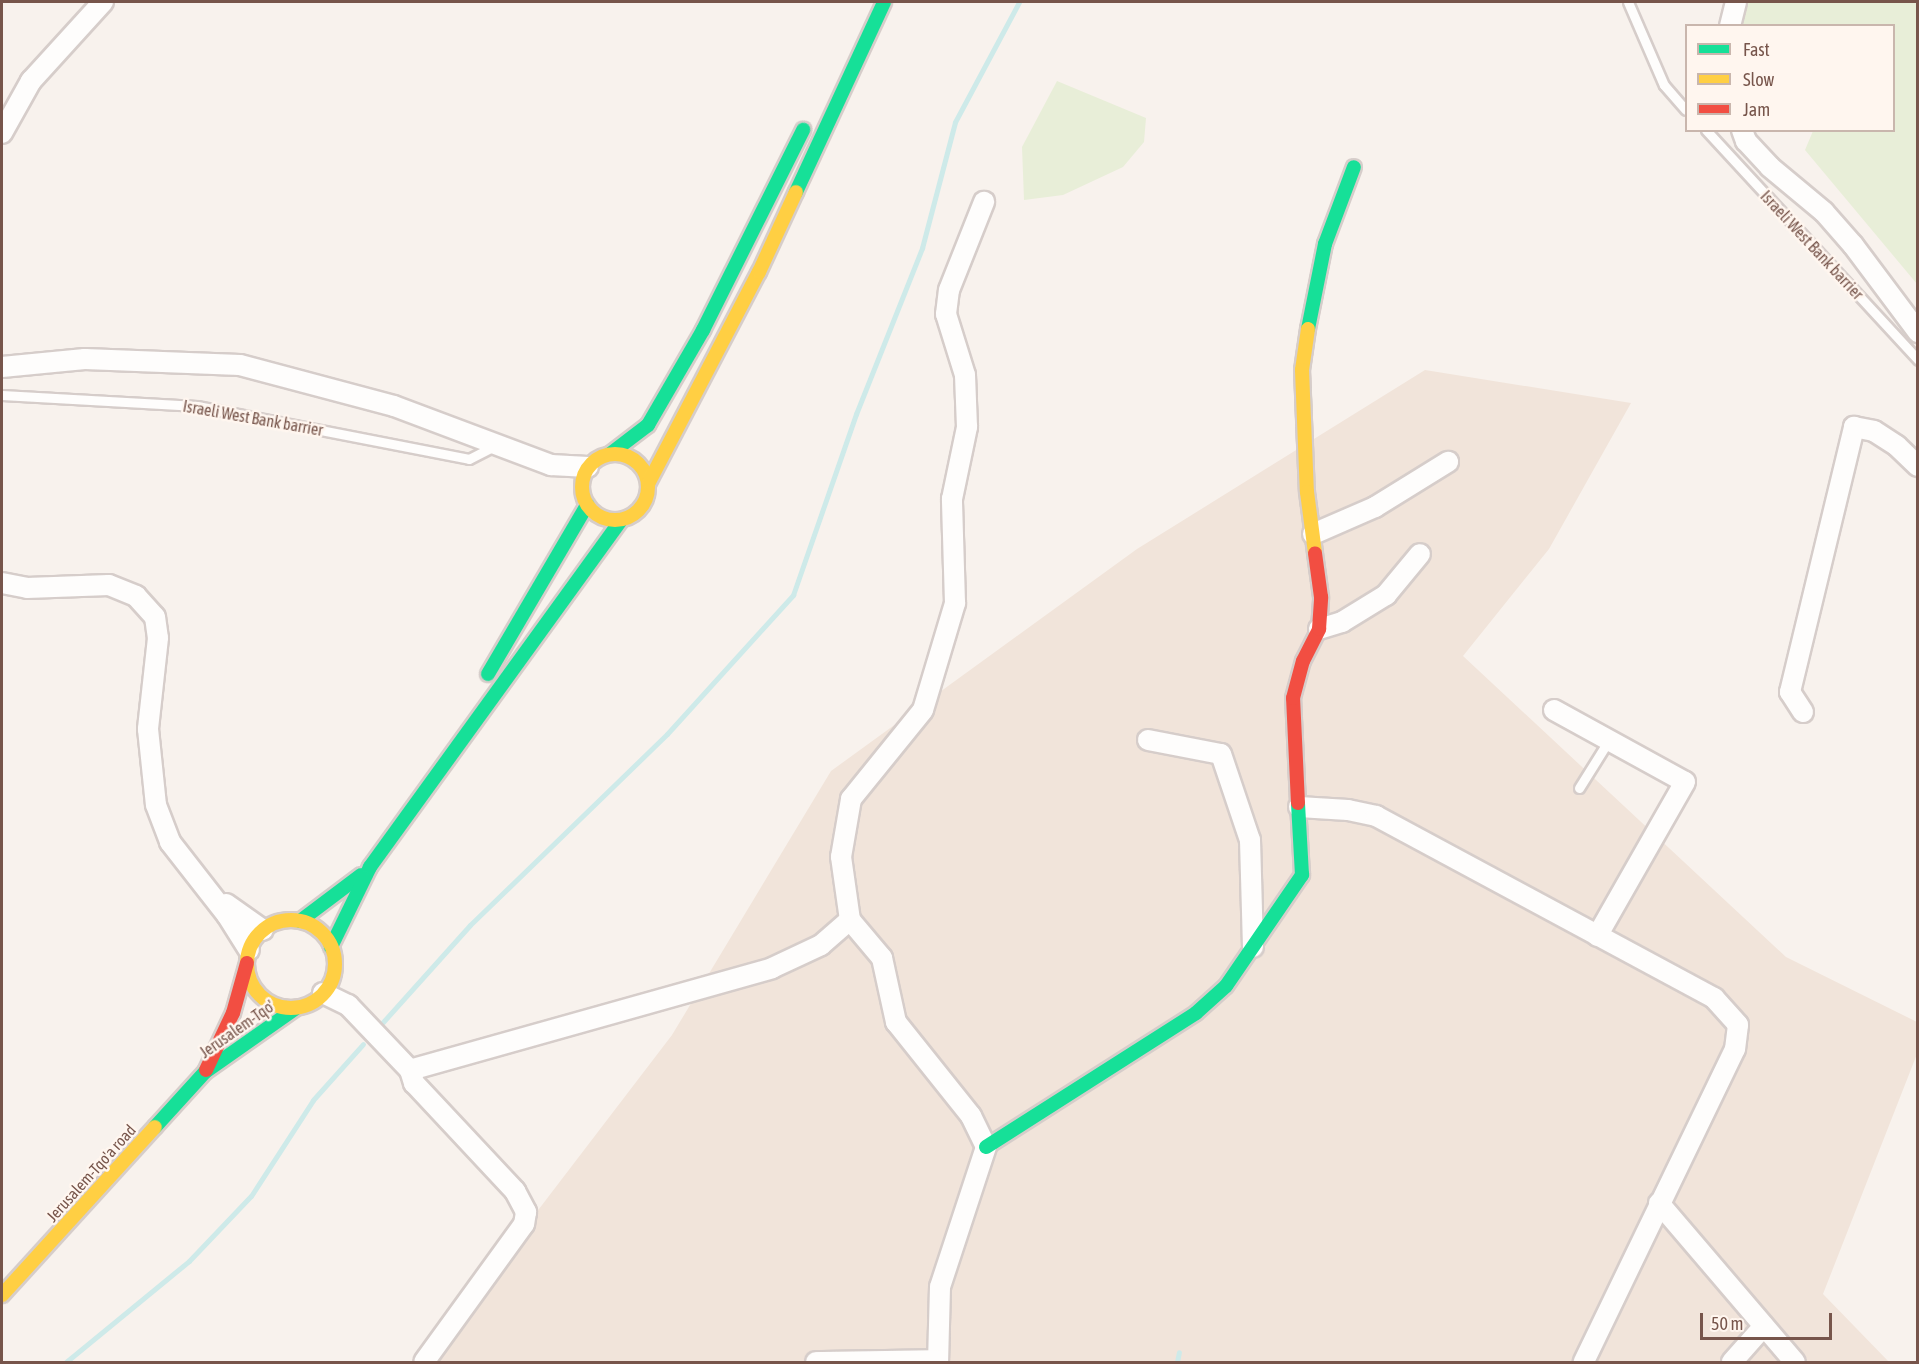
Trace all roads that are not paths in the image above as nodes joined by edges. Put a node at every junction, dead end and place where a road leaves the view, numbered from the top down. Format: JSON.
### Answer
{"nodes":[{"id":1,"x":103,"y":2,"type":"edge"},
{"id":2,"x":884,"y":2,"type":"edge"},
{"id":3,"x":1628,"y":2,"type":"edge"},
{"id":4,"x":1736,"y":2,"type":"edge"},
{"id":5,"x":1731,"y":24,"type":"edge"},
{"id":6,"x":1685,"y":109,"type":"edge"},
{"id":7,"x":809,"y":119,"type":"dead end"},
{"id":8,"x":1708,"y":132,"type":"edge"},
{"id":9,"x":1743,"y":132,"type":"edge"},
{"id":10,"x":2,"y":133,"type":"edge"},
{"id":11,"x":1354,"y":167,"type":"dead end"},
{"id":12,"x":984,"y":202,"type":"dead end"},
{"id":13,"x":738,"y":262,"type":"junction"},
{"id":14,"x":759,"y":272,"type":"junction"},
{"id":15,"x":1917,"y":332,"type":"edge"},
{"id":16,"x":1917,"y":360,"type":"edge"},
{"id":17,"x":2,"y":367,"type":"edge"},
{"id":18,"x":2,"y":394,"type":"edge"},
{"id":19,"x":499,"y":444,"type":"junction"},
{"id":20,"x":610,"y":454,"type":"junction"},
{"id":21,"x":1448,"y":462,"type":"dead end"},
{"id":22,"x":1917,"y":466,"type":"edge"},
{"id":23,"x":588,"y":467,"type":"junction"},
{"id":24,"x":649,"y":482,"type":"junction"},
{"id":25,"x":587,"y":504,"type":"junction"},
{"id":26,"x":621,"y":520,"type":"junction"},
{"id":27,"x":1313,"y":534,"type":"junction"},
{"id":28,"x":1420,"y":554,"type":"dead end"},
{"id":29,"x":2,"y":583,"type":"edge"},
{"id":30,"x":1319,"y":629,"type":"junction"},
{"id":31,"x":1554,"y":710,"type":"dead end"},
{"id":32,"x":1803,"y":712,"type":"dead end"},
{"id":33,"x":1148,"y":740,"type":"dead end"},
{"id":34,"x":1609,"y":740,"type":"junction"},
{"id":35,"x":1579,"y":788,"type":"dead end"},
{"id":36,"x":156,"y":805,"type":"junction"},
{"id":37,"x":1299,"y":807,"type":"junction"},
{"id":38,"x":403,"y":819,"type":"junction"},
{"id":39,"x":370,"y":867,"type":"junction"},
{"id":40,"x":850,"y":920,"type":"junction"},
{"id":41,"x":300,"y":921,"type":"junction"},
{"id":42,"x":263,"y":930,"type":"junction"},
{"id":43,"x":1597,"y":936,"type":"junction"},
{"id":44,"x":331,"y":947,"type":"junction"},
{"id":45,"x":1253,"y":947,"type":"junction"},
{"id":46,"x":248,"y":956,"type":"junction"},
{"id":47,"x":323,"y":993,"type":"junction"},
{"id":48,"x":296,"y":1008,"type":"junction"},
{"id":49,"x":410,"y":1070,"type":"junction"},
{"id":50,"x":205,"y":1072,"type":"junction"},
{"id":51,"x":986,"y":1147,"type":"junction"},
{"id":52,"x":1659,"y":1203,"type":"junction"},
{"id":53,"x":2,"y":1295,"type":"edge"},
{"id":54,"x":1764,"y":1326,"type":"junction"},
{"id":55,"x":938,"y":1361,"type":"edge"},
{"id":56,"x":424,"y":1362,"type":"edge"},
{"id":57,"x":816,"y":1362,"type":"edge"},
{"id":58,"x":1584,"y":1362,"type":"edge"},
{"id":59,"x":1732,"y":1362,"type":"edge"},
{"id":60,"x":1795,"y":1362,"type":"edge"}],
"edges":[{"from":1,"to":10,"type":"street"},
{"from":2,"to":14,"type":"main road"},
{"from":3,"to":6,"type":"lane"},
{"from":4,"to":5,"type":"street"},
{"from":7,"to":13,"type":"main road"},
{"from":8,"to":16,"type":"lane","name":"Israeli West Bank barrier"},
{"from":9,"to":15,"type":"street"},
{"from":11,"to":27,"type":"main road"},
{"from":12,"to":40,"type":"street"},
{"from":13,"to":14,"type":"main road"},
{"from":13,"to":20,"type":"main road"},
{"from":14,"to":24,"type":"main road"},
{"from":17,"to":19,"type":"street"},
{"from":18,"to":19,"type":"lane","name":"Israeli West Bank barrier"},
{"from":19,"to":23,"type":"street"},
{"from":20,"to":23,"type":"main road"},
{"from":20,"to":24,"type":"main road"},
{"from":21,"to":27,"type":"street"},
{"from":22,"to":32,"type":"street"},
{"from":23,"to":25,"type":"main road"},
{"from":24,"to":26,"type":"main road"},
{"from":25,"to":26,"type":"main road"},
{"from":25,"to":38,"type":"main road"},
{"from":26,"to":38,"type":"main road"},
{"from":27,"to":30,"type":"main road"},
{"from":28,"to":30,"type":"street"},
{"from":29,"to":36,"type":"street"},
{"from":30,"to":37,"type":"main road"},
{"from":31,"to":34,"type":"street"},
{"from":33,"to":45,"type":"street"},
{"from":34,"to":35,"type":"lane"},
{"from":34,"to":43,"type":"street"},
{"from":36,"to":42,"type":"street"},
{"from":36,"to":46,"type":"street"},
{"from":37,"to":43,"type":"street"},
{"from":37,"to":45,"type":"main road"},
{"from":38,"to":39,"type":"main road"},
{"from":39,"to":41,"type":"main road"},
{"from":39,"to":44,"type":"main road"},
{"from":40,"to":49,"type":"street"},
{"from":40,"to":51,"type":"street"},
{"from":41,"to":42,"type":"main road"},
{"from":41,"to":44,"type":"main road"},
{"from":42,"to":46,"type":"main road"},
{"from":43,"to":52,"type":"street"},
{"from":44,"to":47,"type":"main road"},
{"from":45,"to":51,"type":"main road"},
{"from":46,"to":48,"type":"main road"},
{"from":46,"to":50,"type":"main road","name":"Jerusalem-Tqo'"},
{"from":47,"to":48,"type":"main road"},
{"from":47,"to":49,"type":"street"},
{"from":48,"to":50,"type":"main road","name":"Jerusalem-Tqo'"},
{"from":49,"to":56,"type":"street"},
{"from":50,"to":53,"type":"main road","name":"Jerusalem-Tqo'a road"},
{"from":51,"to":55,"type":"street"},
{"from":52,"to":54,"type":"street"},
{"from":52,"to":58,"type":"street"},
{"from":54,"to":59,"type":"street"},
{"from":54,"to":60,"type":"street"},
{"from":55,"to":57,"type":"street"}]}
